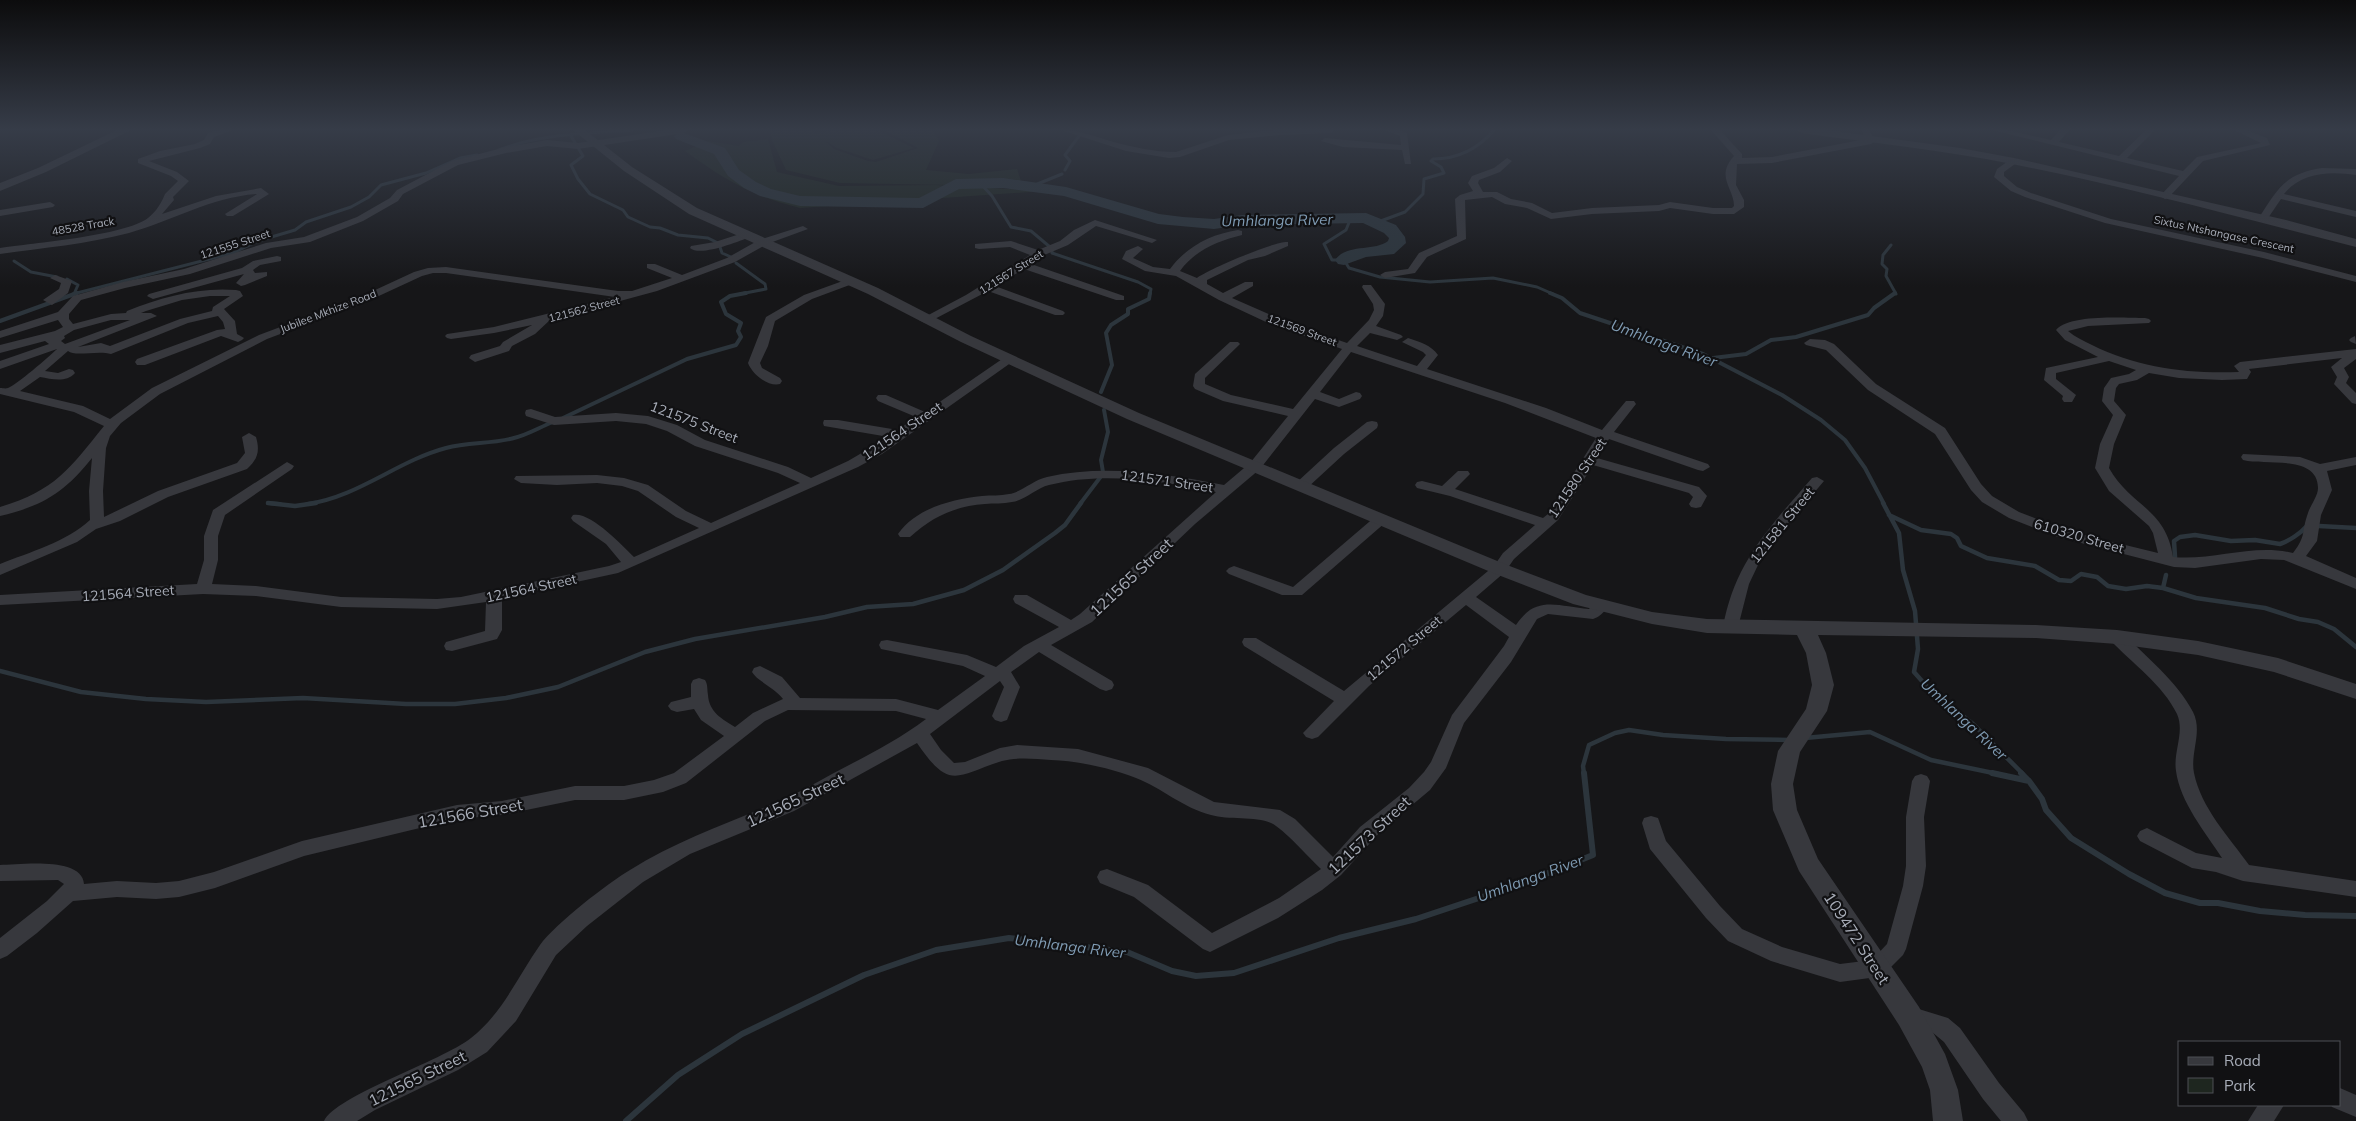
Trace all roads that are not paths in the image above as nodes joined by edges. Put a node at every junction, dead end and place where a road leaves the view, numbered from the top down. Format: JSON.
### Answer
{"nodes":[{"id":1,"x":183,"y":182,"type":"edge"},
{"id":2,"x":419,"y":182,"type":"edge"},
{"id":3,"x":648,"y":182,"type":"edge"},
{"id":4,"x":1473,"y":182,"type":"edge"},
{"id":5,"x":1731,"y":182,"type":"edge"},
{"id":6,"x":2005,"y":182,"type":"edge"},
{"id":7,"x":2106,"y":182,"type":"edge"},
{"id":8,"x":2177,"y":182,"type":"edge"},
{"id":9,"x":2290,"y":182,"type":"edge"},
{"id":10,"x":1473,"y":196,"type":"junction"},
{"id":11,"x":2165,"y":196,"type":"junction"},
{"id":12,"x":2280,"y":196,"type":"junction"},
{"id":13,"x":50,"y":205,"type":"dead end"},
{"id":14,"x":0,"y":213,"type":"edge"},
{"id":15,"x":230,"y":214,"type":"dead end"},
{"id":16,"x":2356,"y":214,"type":"edge"},
{"id":17,"x":2263,"y":219,"type":"junction"},
{"id":18,"x":151,"y":221,"type":"junction"},
{"id":19,"x":803,"y":229,"type":"dead end"},
{"id":20,"x":307,"y":230,"type":"dead end"},
{"id":21,"x":1238,"y":233,"type":"dead end"},
{"id":22,"x":746,"y":235,"type":"junction"},
{"id":23,"x":1152,"y":240,"type":"dead end"},
{"id":24,"x":763,"y":242,"type":"junction"},
{"id":25,"x":2356,"y":243,"type":"edge"},
{"id":26,"x":1284,"y":244,"type":"dead end"},
{"id":27,"x":979,"y":246,"type":"dead end"},
{"id":28,"x":695,"y":248,"type":"dead end"},
{"id":29,"x":1138,"y":249,"type":"dead end"},
{"id":30,"x":250,"y":250,"type":"junction"},
{"id":31,"x":0,"y":252,"type":"edge"},
{"id":32,"x":1038,"y":254,"type":"junction"},
{"id":33,"x":277,"y":259,"type":"dead end"},
{"id":34,"x":1023,"y":265,"type":"junction"},
{"id":35,"x":651,"y":266,"type":"dead end"},
{"id":36,"x":249,"y":268,"type":"junction"},
{"id":37,"x":1173,"y":272,"type":"junction"},
{"id":38,"x":264,"y":274,"type":"dead end"},
{"id":39,"x":1385,"y":275,"type":"dead end"},
{"id":40,"x":163,"y":277,"type":"junction"},
{"id":41,"x":55,"y":278,"type":"dead end"},
{"id":42,"x":681,"y":278,"type":"junction"},
{"id":43,"x":2356,"y":279,"type":"edge"},
{"id":44,"x":851,"y":281,"type":"junction"},
{"id":45,"x":248,"y":284,"type":"junction"},
{"id":46,"x":1249,"y":284,"type":"dead end"},
{"id":47,"x":1202,"y":286,"type":"junction"},
{"id":48,"x":987,"y":287,"type":"junction"},
{"id":49,"x":1367,"y":287,"type":"dead end"},
{"id":50,"x":644,"y":292,"type":"junction"},
{"id":51,"x":210,"y":296,"type":"junction"},
{"id":52,"x":237,"y":296,"type":"junction"},
{"id":53,"x":1120,"y":298,"type":"dead end"},
{"id":54,"x":1223,"y":298,"type":"junction"},
{"id":55,"x":52,"y":302,"type":"dead end"},
{"id":56,"x":156,"y":303,"type":"junction"},
{"id":57,"x":220,"y":312,"type":"junction"},
{"id":58,"x":1059,"y":313,"type":"dead end"},
{"id":59,"x":63,"y":314,"type":"junction"},
{"id":60,"x":128,"y":318,"type":"junction"},
{"id":61,"x":546,"y":318,"type":"junction"},
{"id":62,"x":103,"y":319,"type":"junction"},
{"id":63,"x":925,"y":320,"type":"junction"},
{"id":64,"x":2144,"y":321,"type":"dead end"},
{"id":65,"x":1370,"y":327,"type":"junction"},
{"id":66,"x":70,"y":328,"type":"junction"},
{"id":67,"x":231,"y":334,"type":"junction"},
{"id":68,"x":0,"y":335,"type":"edge"},
{"id":69,"x":150,"y":335,"type":"junction"},
{"id":70,"x":451,"y":336,"type":"dead end"},
{"id":71,"x":253,"y":342,"type":"junction"},
{"id":72,"x":1810,"y":343,"type":"dead end"},
{"id":73,"x":61,"y":344,"type":"junction"},
{"id":74,"x":1234,"y":344,"type":"dead end"},
{"id":75,"x":185,"y":345,"type":"junction"},
{"id":76,"x":1349,"y":347,"type":"junction"},
{"id":77,"x":0,"y":349,"type":"edge"},
{"id":78,"x":2356,"y":353,"type":"edge"},
{"id":79,"x":475,"y":358,"type":"dead end"},
{"id":80,"x":2108,"y":358,"type":"junction"},
{"id":81,"x":1008,"y":360,"type":"junction"},
{"id":82,"x":141,"y":362,"type":"dead end"},
{"id":83,"x":0,"y":365,"type":"edge"},
{"id":84,"x":2146,"y":369,"type":"junction"},
{"id":85,"x":1420,"y":370,"type":"junction"},
{"id":86,"x":38,"y":373,"type":"junction"},
{"id":87,"x":69,"y":373,"type":"dead end"},
{"id":88,"x":776,"y":381,"type":"dead end"},
{"id":89,"x":5,"y":391,"type":"edge"},
{"id":90,"x":1313,"y":394,"type":"junction"},
{"id":91,"x":1356,"y":396,"type":"dead end"},
{"id":92,"x":882,"y":398,"type":"dead end"},
{"id":93,"x":2068,"y":399,"type":"dead end"},
{"id":94,"x":2356,"y":400,"type":"edge"},
{"id":95,"x":1630,"y":404,"type":"dead end"},
{"id":96,"x":531,"y":413,"type":"dead end"},
{"id":97,"x":1297,"y":414,"type":"junction"},
{"id":98,"x":924,"y":416,"type":"junction"},
{"id":99,"x":829,"y":423,"type":"dead end"},
{"id":100,"x":112,"y":424,"type":"junction"},
{"id":101,"x":1372,"y":425,"type":"dead end"},
{"id":102,"x":899,"y":434,"type":"junction"},
{"id":103,"x":1605,"y":435,"type":"junction"},
{"id":104,"x":249,"y":437,"type":"dead end"},
{"id":105,"x":101,"y":440,"type":"junction"},
{"id":106,"x":2248,"y":457,"type":"dead end"},
{"id":107,"x":1591,"y":460,"type":"junction"},
{"id":108,"x":2356,"y":461,"type":"edge"},
{"id":109,"x":287,"y":466,"type":"dead end"},
{"id":110,"x":1255,"y":466,"type":"junction"},
{"id":111,"x":1703,"y":467,"type":"dead end"},
{"id":112,"x":2320,"y":470,"type":"junction"},
{"id":113,"x":1463,"y":474,"type":"dead end"},
{"id":114,"x":521,"y":479,"type":"dead end"},
{"id":115,"x":1817,"y":481,"type":"dead end"},
{"id":116,"x":812,"y":483,"type":"junction"},
{"id":117,"x":1301,"y":486,"type":"junction"},
{"id":118,"x":1422,"y":486,"type":"dead end"},
{"id":119,"x":1228,"y":490,"type":"junction"},
{"id":120,"x":1445,"y":491,"type":"junction"},
{"id":121,"x":1696,"y":504,"type":"dead end"},
{"id":122,"x":0,"y":512,"type":"edge"},
{"id":123,"x":578,"y":518,"type":"dead end"},
{"id":124,"x":1381,"y":519,"type":"junction"},
{"id":125,"x":1545,"y":524,"type":"junction"},
{"id":126,"x":92,"y":526,"type":"junction"},
{"id":127,"x":710,"y":528,"type":"junction"},
{"id":128,"x":905,"y":534,"type":"dead end"},
{"id":129,"x":2297,"y":558,"type":"junction"},
{"id":130,"x":2166,"y":560,"type":"junction"},
{"id":131,"x":631,"y":563,"type":"junction"},
{"id":132,"x":1500,"y":569,"type":"junction"},
{"id":133,"x":0,"y":570,"type":"edge"},
{"id":134,"x":1234,"y":571,"type":"dead end"},
{"id":135,"x":2356,"y":584,"type":"edge"},
{"id":136,"x":203,"y":589,"type":"junction"},
{"id":137,"x":494,"y":596,"type":"junction"},
{"id":138,"x":1466,"y":598,"type":"junction"},
{"id":139,"x":0,"y":600,"type":"edge"},
{"id":140,"x":1020,"y":600,"type":"dead end"},
{"id":141,"x":1600,"y":606,"type":"junction"},
{"id":142,"x":1072,"y":627,"type":"junction"},
{"id":143,"x":1731,"y":627,"type":"junction"},
{"id":144,"x":1804,"y":628,"type":"junction"},
{"id":145,"x":1518,"y":636,"type":"junction"},
{"id":146,"x":2116,"y":636,"type":"junction"},
{"id":147,"x":1250,"y":642,"type":"dead end"},
{"id":148,"x":887,"y":644,"type":"dead end"},
{"id":149,"x":1038,"y":645,"type":"junction"},
{"id":150,"x":452,"y":646,"type":"dead end"},
{"id":151,"x":760,"y":672,"type":"dead end"},
{"id":152,"x":1000,"y":673,"type":"junction"},
{"id":153,"x":699,"y":684,"type":"dead end"},
{"id":154,"x":1106,"y":685,"type":"dead end"},
{"id":155,"x":2356,"y":692,"type":"edge"},
{"id":156,"x":1345,"y":700,"type":"junction"},
{"id":157,"x":698,"y":702,"type":"junction"},
{"id":158,"x":795,"y":704,"type":"junction"},
{"id":159,"x":677,"y":706,"type":"dead end"},
{"id":160,"x":1001,"y":716,"type":"dead end"},
{"id":161,"x":940,"y":717,"type":"junction"},
{"id":162,"x":920,"y":733,"type":"junction"},
{"id":163,"x":1312,"y":733,"type":"dead end"},
{"id":164,"x":736,"y":735,"type":"junction"},
{"id":165,"x":1790,"y":751,"type":"joint"},
{"id":166,"x":1921,"y":781,"type":"dead end"},
{"id":167,"x":1651,"y":823,"type":"dead end"},
{"id":168,"x":2147,"y":836,"type":"dead end"},
{"id":169,"x":1334,"y":869,"type":"junction"},
{"id":170,"x":2243,"y":872,"type":"junction"},
{"id":171,"x":0,"y":873,"type":"edge"},
{"id":172,"x":1107,"y":877,"type":"dead end"},
{"id":173,"x":2356,"y":889,"type":"edge"},
{"id":174,"x":69,"y":893,"type":"junction"},
{"id":175,"x":0,"y":950,"type":"edge"},
{"id":176,"x":1877,"y":968,"type":"junction"},
{"id":177,"x":1909,"y":1016,"type":"junction"},
{"id":178,"x":2341,"y":1099,"type":"edge"},
{"id":179,"x":2271,"y":1106,"type":"edge"},
{"id":180,"x":2356,"y":1106,"type":"edge"},
{"id":181,"x":336,"y":1121,"type":"edge"},
{"id":182,"x":1948,"y":1121,"type":"edge"},
{"id":183,"x":2016,"y":1121,"type":"edge"},
{"id":184,"x":2260,"y":1121,"type":"edge"}],
"edges":[{"from":1,"to":18,"type":"street","name":"48528 Track"},
{"from":2,"to":30,"type":"street","name":"121555 Street"},
{"from":3,"to":22,"type":"street"},
{"from":4,"to":10,"type":"street"},
{"from":5,"to":10,"type":"street"},
{"from":6,"to":43,"type":"street","name":"Sixtus Ntshangase Crescent"},
{"from":7,"to":11,"type":"street"},
{"from":8,"to":11,"type":"street"},
{"from":9,"to":12,"type":"street"},
{"from":10,"to":39,"type":"street"},
{"from":11,"to":17,"type":"street"},
{"from":12,"to":16,"type":"street"},
{"from":12,"to":17,"type":"street"},
{"from":13,"to":14,"type":"street"},
{"from":15,"to":18,"type":"street"},
{"from":17,"to":25,"type":"street"},
{"from":18,"to":31,"type":"street","name":"48528 Track"},
{"from":19,"to":24,"type":"street","name":"Jubilee Mkhize Road"},
{"from":20,"to":30,"type":"street"},
{"from":21,"to":37,"type":"street"},
{"from":22,"to":24,"type":"street"},
{"from":22,"to":28,"type":"street"},
{"from":23,"to":32,"type":"street","name":"121567 Street"},
{"from":24,"to":42,"type":"street","name":"Jubilee Mkhize Road"},
{"from":24,"to":44,"type":"street"},
{"from":26,"to":47,"type":"street"},
{"from":27,"to":32,"type":"street"},
{"from":29,"to":37,"type":"street","name":"121569 Street"},
{"from":30,"to":40,"type":"street","name":"121555 Street"},
{"from":32,"to":34,"type":"street","name":"121567 Street"},
{"from":33,"to":36,"type":"street"},
{"from":34,"to":48,"type":"street","name":"121567 Street"},
{"from":34,"to":53,"type":"street"},
{"from":35,"to":42,"type":"street"},
{"from":36,"to":45,"type":"street"},
{"from":36,"to":56,"type":"street"},
{"from":37,"to":47,"type":"street","name":"121569 Street"},
{"from":38,"to":45,"type":"street"},
{"from":40,"to":56,"type":"street"},
{"from":40,"to":59,"type":"street","name":"121555 Street"},
{"from":41,"to":55,"type":"street"},
{"from":42,"to":50,"type":"street","name":"Jubilee Mkhize Road"},
{"from":44,"to":63,"type":"street"},
{"from":44,"to":88,"type":"street"},
{"from":45,"to":51,"type":"street"},
{"from":46,"to":54,"type":"street"},
{"from":47,"to":54,"type":"street","name":"121569 Street"},
{"from":48,"to":58,"type":"street"},
{"from":48,"to":63,"type":"street","name":"121567 Street"},
{"from":49,"to":65,"type":"street"},
{"from":50,"to":61,"type":"street","name":"121562 Street"},
{"from":50,"to":71,"type":"street","name":"Jubilee Mkhize Road"},
{"from":51,"to":52,"type":"street"},
{"from":51,"to":52,"type":"street"},
{"from":51,"to":56,"type":"street"},
{"from":51,"to":56,"type":"street"},
{"from":52,"to":57,"type":"street"},
{"from":54,"to":76,"type":"street","name":"121569 Street"},
{"from":56,"to":60,"type":"street"},
{"from":57,"to":67,"type":"street"},
{"from":57,"to":69,"type":"street"},
{"from":59,"to":66,"type":"street"},
{"from":59,"to":68,"type":"street"},
{"from":60,"to":62,"type":"street"},
{"from":60,"to":69,"type":"street"},
{"from":60,"to":73,"type":"street"},
{"from":61,"to":70,"type":"street"},
{"from":61,"to":79,"type":"street","name":"121562 Street"},
{"from":62,"to":66,"type":"street"},
{"from":62,"to":73,"type":"street"},
{"from":63,"to":81,"type":"street"},
{"from":64,"to":80,"type":"street"},
{"from":65,"to":76,"type":"street"},
{"from":65,"to":85,"type":"street"},
{"from":66,"to":73,"type":"street"},
{"from":67,"to":71,"type":"street"},
{"from":67,"to":75,"type":"street"},
{"from":69,"to":73,"type":"street"},
{"from":69,"to":75,"type":"street"},
{"from":71,"to":100,"type":"street","name":"Jubilee Mkhize Road"},
{"from":72,"to":130,"type":"street","name":"610320 Street"},
{"from":73,"to":77,"type":"street"},
{"from":73,"to":83,"type":"street"},
{"from":73,"to":86,"type":"street"},
{"from":74,"to":97,"type":"street"},
{"from":75,"to":82,"type":"street"},
{"from":76,"to":85,"type":"street"},
{"from":76,"to":90,"type":"street","name":"121569 Street"},
{"from":78,"to":84,"type":"street"},
{"from":78,"to":94,"type":"street"},
{"from":80,"to":84,"type":"street"},
{"from":80,"to":93,"type":"street"},
{"from":81,"to":98,"type":"street","name":"121564 Street"},
{"from":81,"to":110,"type":"street"},
{"from":84,"to":130,"type":"street"},
{"from":85,"to":103,"type":"street"},
{"from":86,"to":87,"type":"street"},
{"from":86,"to":89,"type":"street"},
{"from":89,"to":100,"type":"street"},
{"from":90,"to":91,"type":"street"},
{"from":90,"to":97,"type":"street","name":"121569 Street"},
{"from":92,"to":98,"type":"street"},
{"from":95,"to":103,"type":"street","name":"121580 Street"},
{"from":96,"to":116,"type":"street","name":"121575 Street"},
{"from":97,"to":110,"type":"street","name":"121569 Street"},
{"from":98,"to":102,"type":"street","name":"121564 Street"},
{"from":99,"to":102,"type":"street"},
{"from":100,"to":105,"type":"street","name":"Jubilee Mkhize Road"},
{"from":101,"to":117,"type":"street"},
{"from":102,"to":116,"type":"street","name":"121564 Street"},
{"from":103,"to":107,"type":"street","name":"121580 Street"},
{"from":103,"to":111,"type":"street"},
{"from":104,"to":126,"type":"street"},
{"from":105,"to":122,"type":"street"},
{"from":105,"to":126,"type":"street","name":"Jubilee Mkhize Road"},
{"from":106,"to":112,"type":"street"},
{"from":107,"to":121,"type":"street"},
{"from":107,"to":125,"type":"street","name":"121580 Street"},
{"from":108,"to":112,"type":"street"},
{"from":109,"to":136,"type":"street"},
{"from":110,"to":117,"type":"street"},
{"from":110,"to":119,"type":"street","name":"121565 Street"},
{"from":112,"to":129,"type":"street"},
{"from":113,"to":120,"type":"street"},
{"from":114,"to":127,"type":"street"},
{"from":115,"to":143,"type":"street","name":"121581 Street"},
{"from":116,"to":127,"type":"street","name":"121564 Street"},
{"from":117,"to":124,"type":"street"},
{"from":118,"to":120,"type":"street"},
{"from":119,"to":128,"type":"street","name":"121571 Street"},
{"from":119,"to":142,"type":"street","name":"121565 Street"},
{"from":120,"to":125,"type":"street"},
{"from":123,"to":131,"type":"street"},
{"from":124,"to":132,"type":"street"},
{"from":124,"to":134,"type":"street"},
{"from":125,"to":132,"type":"street","name":"121580 Street"},
{"from":126,"to":133,"type":"street"},
{"from":127,"to":131,"type":"street","name":"121564 Street"},
{"from":129,"to":130,"type":"street","name":"610320 Street"},
{"from":129,"to":135,"type":"street","name":"610320 Street"},
{"from":131,"to":137,"type":"street","name":"121564 Street"},
{"from":132,"to":138,"type":"street","name":"121572 Street"},
{"from":132,"to":141,"type":"street"},
{"from":136,"to":137,"type":"street","name":"121564 Street"},
{"from":136,"to":139,"type":"street","name":"121564 Street"},
{"from":137,"to":150,"type":"street"},
{"from":138,"to":145,"type":"street"},
{"from":138,"to":156,"type":"street","name":"121572 Street"},
{"from":140,"to":142,"type":"street"},
{"from":141,"to":143,"type":"street"},
{"from":141,"to":145,"type":"street","name":"121573 Street"},
{"from":142,"to":149,"type":"street","name":"121565 Street"},
{"from":143,"to":144,"type":"street"},
{"from":144,"to":146,"type":"street"},
{"from":144,"to":165,"type":"street"},
{"from":145,"to":169,"type":"street","name":"121573 Street"},
{"from":146,"to":155,"type":"street"},
{"from":146,"to":170,"type":"street"},
{"from":147,"to":156,"type":"street"},
{"from":148,"to":152,"type":"street"},
{"from":149,"to":152,"type":"street","name":"121565 Street"},
{"from":149,"to":154,"type":"street"},
{"from":151,"to":158,"type":"street"},
{"from":152,"to":160,"type":"street"},
{"from":152,"to":161,"type":"street","name":"121565 Street"},
{"from":153,"to":157,"type":"street"},
{"from":156,"to":163,"type":"street","name":"121572 Street"},
{"from":157,"to":159,"type":"street"},
{"from":157,"to":164,"type":"street"},
{"from":158,"to":161,"type":"street","name":"121566 Street"},
{"from":158,"to":164,"type":"street","name":"121566 Street"},
{"from":161,"to":162,"type":"street","name":"121565 Street"},
{"from":162,"to":169,"type":"street"},
{"from":162,"to":181,"type":"street","name":"121565 Street"},
{"from":164,"to":174,"type":"street","name":"121566 Street"},
{"from":165,"to":176,"type":"street","name":"109472 Street"},
{"from":166,"to":176,"type":"street"},
{"from":167,"to":176,"type":"street"},
{"from":168,"to":170,"type":"street"},
{"from":169,"to":172,"type":"street","name":"121573 Street"},
{"from":170,"to":173,"type":"street"},
{"from":171,"to":174,"type":"street"},
{"from":174,"to":175,"type":"street"},
{"from":176,"to":177,"type":"street","name":"109472 Street"},
{"from":177,"to":182,"type":"street","name":"109472 Street"},
{"from":177,"to":183,"type":"street"},
{"from":178,"to":180,"type":"street"},
{"from":179,"to":184,"type":"street"}]}
